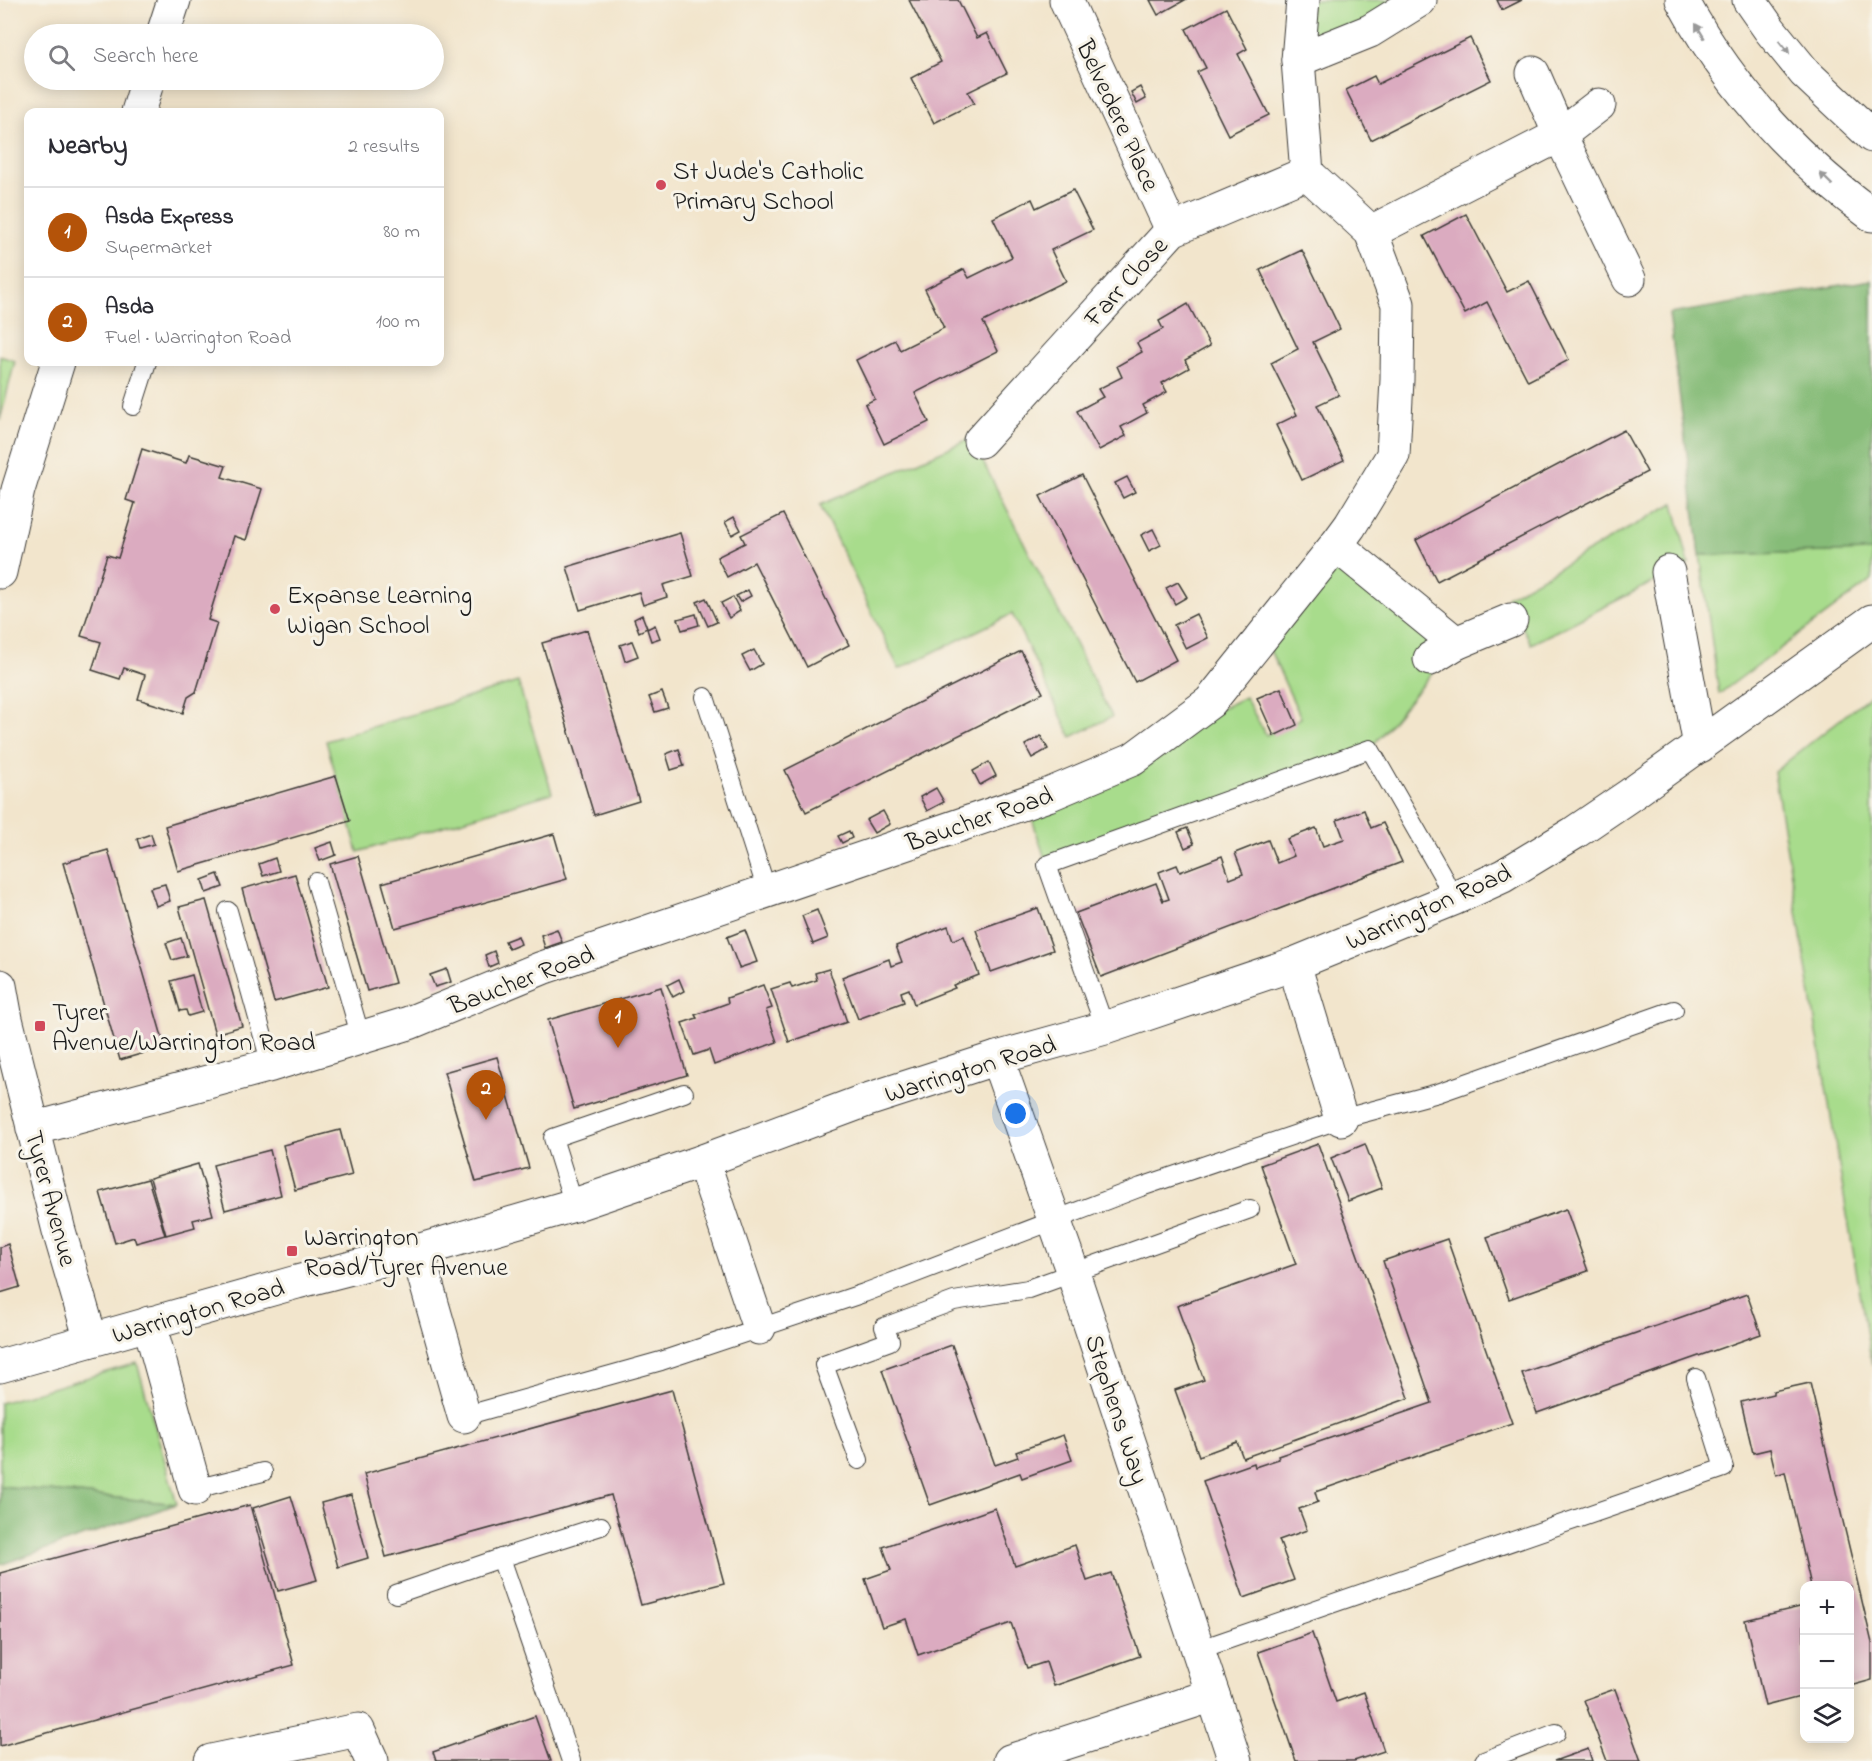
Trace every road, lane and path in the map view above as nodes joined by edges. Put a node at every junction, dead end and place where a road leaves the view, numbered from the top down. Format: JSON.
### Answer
{"nodes":[{"id":1,"x":174,"y":0,"type":"edge"},
{"id":2,"x":1066,"y":0,"type":"edge"},
{"id":3,"x":1303,"y":0,"type":"edge"},
{"id":4,"x":1420,"y":0,"type":"edge"},
{"id":5,"x":1682,"y":0,"type":"edge"},
{"id":6,"x":1749,"y":0,"type":"edge"},
{"id":7,"x":166,"y":24,"type":"edge"},
{"id":8,"x":1298,"y":60,"type":"junction"},
{"id":9,"x":1533,"y":73,"type":"dead end"},
{"id":10,"x":145,"y":90,"type":"edge"},
{"id":11,"x":1599,"y":105,"type":"dead end"},
{"id":12,"x":139,"y":108,"type":"edge"},
{"id":13,"x":1560,"y":135,"type":"junction"},
{"id":14,"x":1872,"y":136,"type":"edge"},
{"id":15,"x":1307,"y":173,"type":"junction"},
{"id":16,"x":1872,"y":215,"type":"edge"},
{"id":17,"x":1172,"y":230,"type":"junction"},
{"id":18,"x":1371,"y":232,"type":"junction"},
{"id":19,"x":1629,"y":279,"type":"dead end"},
{"id":20,"x":57,"y":366,"type":"edge"},
{"id":21,"x":146,"y":366,"type":"edge"},
{"id":22,"x":133,"y":406,"type":"dead end"},
{"id":23,"x":980,"y":441,"type":"dead end"},
{"id":24,"x":1336,"y":545,"type":"junction"},
{"id":25,"x":0,"y":572,"type":"edge"},
{"id":26,"x":1668,"y":572,"type":"dead end"},
{"id":27,"x":1511,"y":620,"type":"dead end"},
{"id":28,"x":1872,"y":621,"type":"edge"},
{"id":29,"x":705,"y":697,"type":"dead end"},
{"id":30,"x":1700,"y":746,"type":"junction"},
{"id":31,"x":316,"y":882,"type":"dead end"},
{"id":32,"x":767,"y":891,"type":"junction"},
{"id":33,"x":1453,"y":899,"type":"junction"},
{"id":34,"x":228,"y":911,"type":"dead end"},
{"id":35,"x":1294,"y":964,"type":"junction"},
{"id":36,"x":0,"y":986,"type":"edge"},
{"id":37,"x":1674,"y":1010,"type":"dead end"},
{"id":38,"x":1105,"y":1028,"type":"junction"},
{"id":39,"x":361,"y":1038,"type":"junction"},
{"id":40,"x":997,"y":1058,"type":"junction"},
{"id":41,"x":271,"y":1065,"type":"junction"},
{"id":42,"x":684,"y":1093,"type":"dead end"},
{"id":43,"x":1341,"y":1119,"type":"junction"},
{"id":44,"x":33,"y":1129,"type":"junction"},
{"id":45,"x":703,"y":1161,"type":"junction"},
{"id":46,"x":574,"y":1205,"type":"junction"},
{"id":47,"x":1250,"y":1209,"type":"dead end"},
{"id":48,"x":1054,"y":1220,"type":"junction"},
{"id":49,"x":417,"y":1251,"type":"junction"},
{"id":50,"x":1072,"y":1274,"type":"junction"},
{"id":51,"x":149,"y":1323,"type":"junction"},
{"id":52,"x":759,"y":1328,"type":"junction"},
{"id":53,"x":91,"y":1340,"type":"junction"},
{"id":54,"x":0,"y":1366,"type":"edge"},
{"id":55,"x":1696,"y":1378,"type":"dead end"},
{"id":56,"x":464,"y":1416,"type":"joint"},
{"id":57,"x":859,"y":1461,"type":"dead end"},
{"id":58,"x":263,"y":1472,"type":"dead end"},
{"id":59,"x":195,"y":1489,"type":"joint"},
{"id":60,"x":601,"y":1526,"type":"dead end"},
{"id":61,"x":501,"y":1558,"type":"junction"},
{"id":62,"x":396,"y":1594,"type":"dead end"},
{"id":63,"x":1198,"y":1650,"type":"junction"},
{"id":64,"x":1213,"y":1695,"type":"junction"},
{"id":65,"x":1556,"y":1732,"type":"dead end"},
{"id":66,"x":211,"y":1761,"type":"edge"},
{"id":67,"x":372,"y":1761,"type":"edge"},
{"id":68,"x":571,"y":1761,"type":"edge"},
{"id":69,"x":1010,"y":1761,"type":"edge"},
{"id":70,"x":1235,"y":1761,"type":"edge"},
{"id":71,"x":1484,"y":1761,"type":"edge"}],
"edges":[{"from":1,"to":7,"type":"main road"},
{"from":2,"to":17,"type":"main road","name":"Belvedere Place"},
{"from":3,"to":8,"type":"main road"},
{"from":4,"to":8,"type":"main road"},
{"from":16,"to":5,"type":"main road","one_way":true},
{"from":6,"to":14,"type":"main road","one_way":true},
{"from":8,"to":15,"type":"main road"},
{"from":9,"to":13,"type":"main road"},
{"from":10,"to":12,"type":"main road"},
{"from":11,"to":13,"type":"main road"},
{"from":13,"to":18,"type":"main road"},
{"from":13,"to":19,"type":"main road"},
{"from":15,"to":17,"type":"main road","name":"Farr Close"},
{"from":15,"to":18,"type":"main road","name":"Baucher Road"},
{"from":17,"to":23,"type":"main road","name":"Farr Close"},
{"from":18,"to":24,"type":"main road","name":"Baucher Road"},
{"from":20,"to":25,"type":"main road"},
{"from":21,"to":22,"type":"lane"},
{"from":24,"to":27,"type":"main road"},
{"from":24,"to":32,"type":"main road","name":"Baucher Road"},
{"from":26,"to":30,"type":"main road"},
{"from":28,"to":30,"type":"main road","name":"Warrington Road"},
{"from":29,"to":32,"type":"lane"},
{"from":30,"to":33,"type":"main road","name":"Warrington Road"},
{"from":31,"to":39,"type":"lane"},
{"from":32,"to":39,"type":"main road","name":"Baucher Road"},
{"from":33,"to":35,"type":"main road","name":"Warrington Road"},
{"from":33,"to":38,"type":"lane"},
{"from":34,"to":41,"type":"lane"},
{"from":35,"to":38,"type":"main road","name":"Warrington Road"},
{"from":35,"to":43,"type":"main road"},
{"from":36,"to":44,"type":"main road","name":"Tyrer Avenue"},
{"from":37,"to":43,"type":"lane"},
{"from":38,"to":40,"type":"main road","name":"Warrington Road"},
{"from":39,"to":41,"type":"main road","name":"Baucher Road"},
{"from":40,"to":45,"type":"main road","name":"Warrington Road"},
{"from":40,"to":48,"type":"main road","name":"Stephens Way"},
{"from":41,"to":44,"type":"main road","name":"Baucher Road"},
{"from":42,"to":46,"type":"lane"},
{"from":43,"to":48,"type":"lane"},
{"from":44,"to":53,"type":"main road","name":"Tyrer Avenue"},
{"from":45,"to":46,"type":"main road","name":"Warrington Road"},
{"from":45,"to":52,"type":"main road"},
{"from":46,"to":49,"type":"main road","name":"Warrington Road"},
{"from":47,"to":50,"type":"lane"},
{"from":48,"to":50,"type":"main road","name":"Stephens Way"},
{"from":48,"to":52,"type":"lane"},
{"from":49,"to":51,"type":"main road","name":"Warrington Road"},
{"from":49,"to":56,"type":"main road"},
{"from":50,"to":57,"type":"lane"},
{"from":50,"to":63,"type":"main road","name":"Stephens Way"},
{"from":51,"to":53,"type":"main road","name":"Warrington Road"},
{"from":51,"to":59,"type":"main road"},
{"from":52,"to":56,"type":"lane"},
{"from":53,"to":54,"type":"main road","name":"Warrington Road"},
{"from":55,"to":63,"type":"lane"},
{"from":58,"to":59,"type":"lane"},
{"from":60,"to":61,"type":"lane"},
{"from":61,"to":62,"type":"lane"},
{"from":61,"to":68,"type":"lane"},
{"from":63,"to":64,"type":"main road","name":"Stephens Way"},
{"from":64,"to":69,"type":"main road"},
{"from":64,"to":70,"type":"main road","name":"Stephens Way"},
{"from":65,"to":71,"type":"lane"},
{"from":66,"to":67,"type":"main road"}]}
